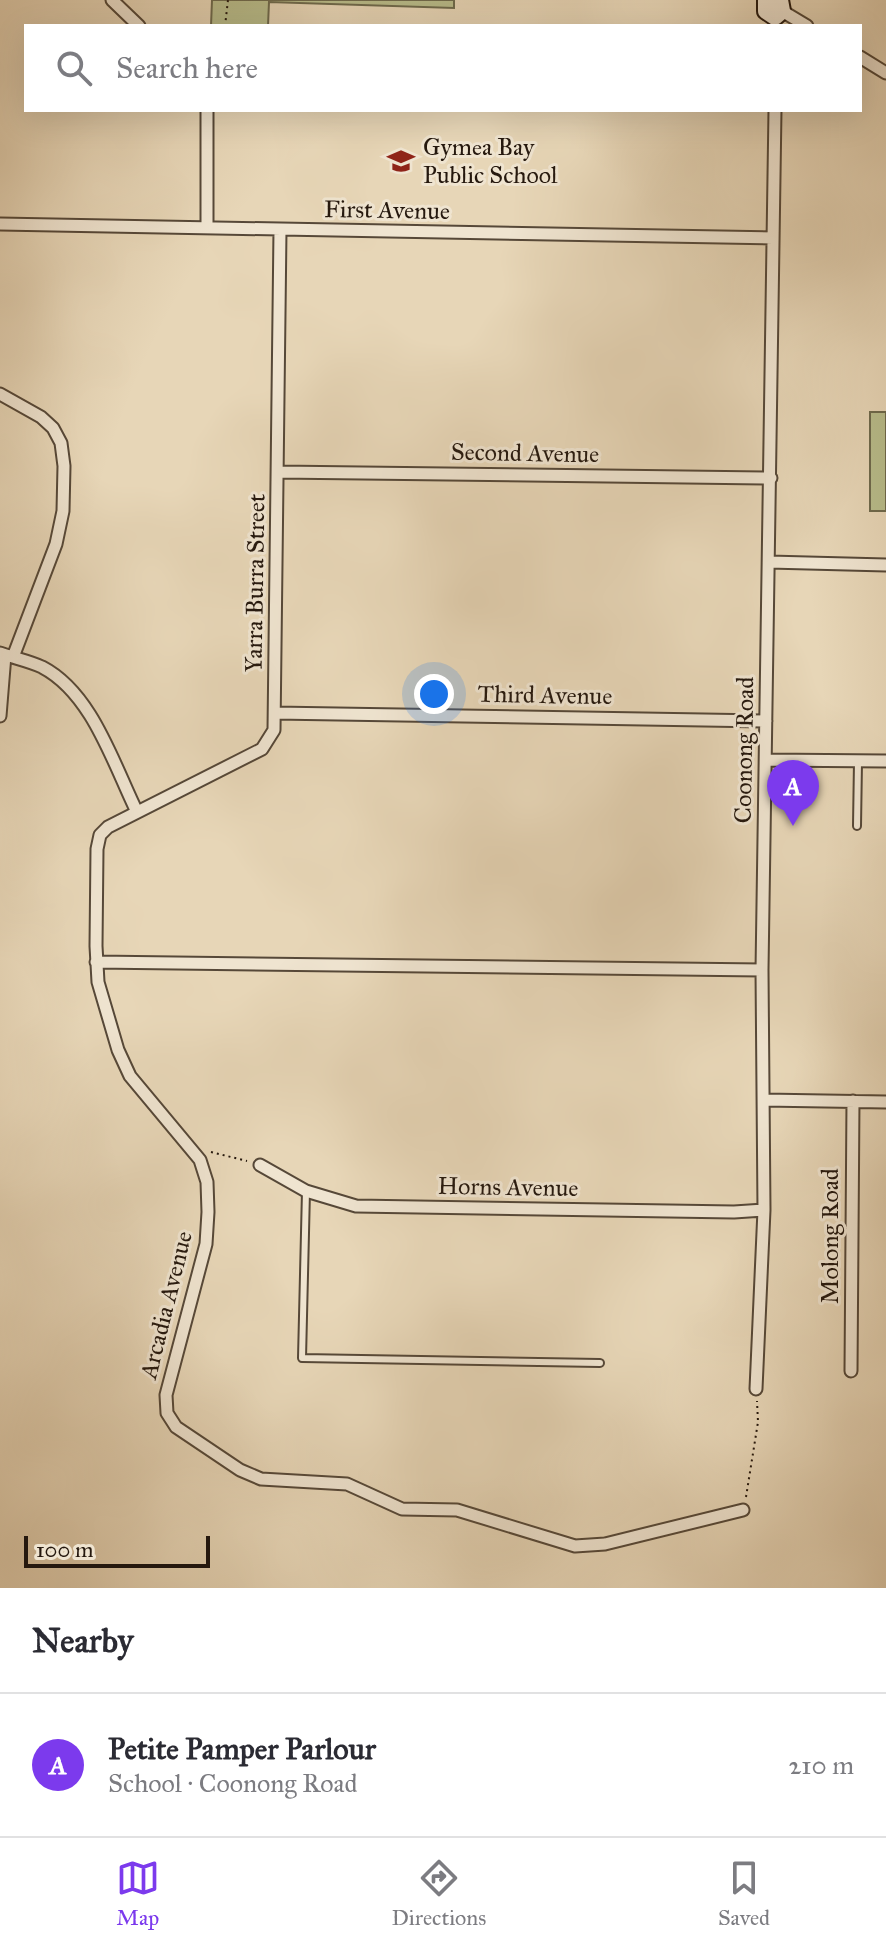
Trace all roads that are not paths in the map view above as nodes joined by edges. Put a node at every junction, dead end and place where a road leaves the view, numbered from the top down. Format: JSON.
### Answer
{"nodes":[{"id":1,"x":112,"y":0,"type":"edge"},
{"id":2,"x":766,"y":0,"type":"edge"},
{"id":3,"x":778,"y":14,"type":"edge"},
{"id":4,"x":137,"y":24,"type":"edge"},
{"id":5,"x":802,"y":24,"type":"edge"},
{"id":6,"x":862,"y":58,"type":"edge"},
{"id":7,"x":886,"y":73,"type":"edge"},
{"id":8,"x":207,"y":112,"type":"edge"},
{"id":9,"x":775,"y":112,"type":"edge"},
{"id":10,"x":0,"y":224,"type":"edge"},
{"id":11,"x":207,"y":226,"type":"junction"},
{"id":12,"x":280,"y":230,"type":"junction"},
{"id":13,"x":773,"y":238,"type":"junction"},
{"id":14,"x":0,"y":394,"type":"edge"},
{"id":15,"x":278,"y":472,"type":"junction"},
{"id":16,"x":771,"y":478,"type":"junction"},
{"id":17,"x":769,"y":562,"type":"junction"},
{"id":18,"x":886,"y":565,"type":"edge"},
{"id":19,"x":6,"y":655,"type":"edge"},
{"id":20,"x":275,"y":713,"type":"junction"},
{"id":21,"x":0,"y":716,"type":"edge"},
{"id":22,"x":766,"y":721,"type":"junction"},
{"id":23,"x":766,"y":760,"type":"junction"},
{"id":24,"x":858,"y":761,"type":"junction"},
{"id":25,"x":886,"y":761,"type":"edge"},
{"id":26,"x":137,"y":812,"type":"junction"},
{"id":27,"x":857,"y":826,"type":"dead end"},
{"id":28,"x":100,"y":835,"type":"joint"},
{"id":29,"x":96,"y":962,"type":"junction"},
{"id":30,"x":762,"y":970,"type":"junction"},
{"id":31,"x":764,"y":1100,"type":"junction"},
{"id":32,"x":853,"y":1101,"type":"junction"},
{"id":33,"x":886,"y":1102,"type":"edge"},
{"id":34,"x":260,"y":1165,"type":"road end"},
{"id":35,"x":306,"y":1191,"type":"junction"},
{"id":36,"x":764,"y":1210,"type":"junction"},
{"id":37,"x":600,"y":1363,"type":"dead end"},
{"id":38,"x":851,"y":1371,"type":"dead end"},
{"id":39,"x":756,"y":1389,"type":"road end"},
{"id":40,"x":743,"y":1510,"type":"road end"}],
"edges":[{"from":1,"to":4,"type":"street"},
{"from":2,"to":3,"type":"street"},
{"from":3,"to":5,"type":"street"},
{"from":6,"to":7,"type":"street"},
{"from":8,"to":11,"type":"street"},
{"from":9,"to":13,"type":"street","name":"Coonong Road"},
{"from":10,"to":11,"type":"street","name":"First Avenue"},
{"from":11,"to":12,"type":"street","name":"First Avenue"},
{"from":12,"to":13,"type":"street","name":"First Avenue"},
{"from":12,"to":15,"type":"street","name":"Yarra Burra Street"},
{"from":13,"to":16,"type":"street","name":"Coonong Road"},
{"from":14,"to":19,"type":"street"},
{"from":15,"to":16,"type":"street","name":"Second Avenue"},
{"from":15,"to":20,"type":"street","name":"Yarra Burra Street"},
{"from":16,"to":17,"type":"street","name":"Coonong Road"},
{"from":17,"to":18,"type":"street"},
{"from":17,"to":22,"type":"street","name":"Coonong Road"},
{"from":19,"to":21,"type":"street"},
{"from":19,"to":26,"type":"street"},
{"from":20,"to":22,"type":"street","name":"Third Avenue"},
{"from":20,"to":26,"type":"street","name":"Yarra Burra Street"},
{"from":22,"to":23,"type":"street","name":"Coonong Road"},
{"from":23,"to":24,"type":"street"},
{"from":23,"to":30,"type":"street","name":"Coonong Road"},
{"from":24,"to":25,"type":"street"},
{"from":24,"to":27,"type":"lane"},
{"from":26,"to":28,"type":"street","name":"Yarra Burra Street"},
{"from":28,"to":29,"type":"street","name":"Arcadia Avenue"},
{"from":29,"to":30,"type":"street"},
{"from":29,"to":40,"type":"street","name":"Arcadia Avenue"},
{"from":30,"to":31,"type":"street","name":"Coonong Road"},
{"from":31,"to":32,"type":"street"},
{"from":31,"to":36,"type":"street","name":"Coonong Road"},
{"from":32,"to":33,"type":"street"},
{"from":32,"to":38,"type":"street","name":"Molong Road"},
{"from":34,"to":35,"type":"street","name":"Horns Avenue"},
{"from":35,"to":36,"type":"street","name":"Horns Avenue"},
{"from":35,"to":37,"type":"lane"},
{"from":36,"to":39,"type":"street","name":"Coonong Road"}]}
